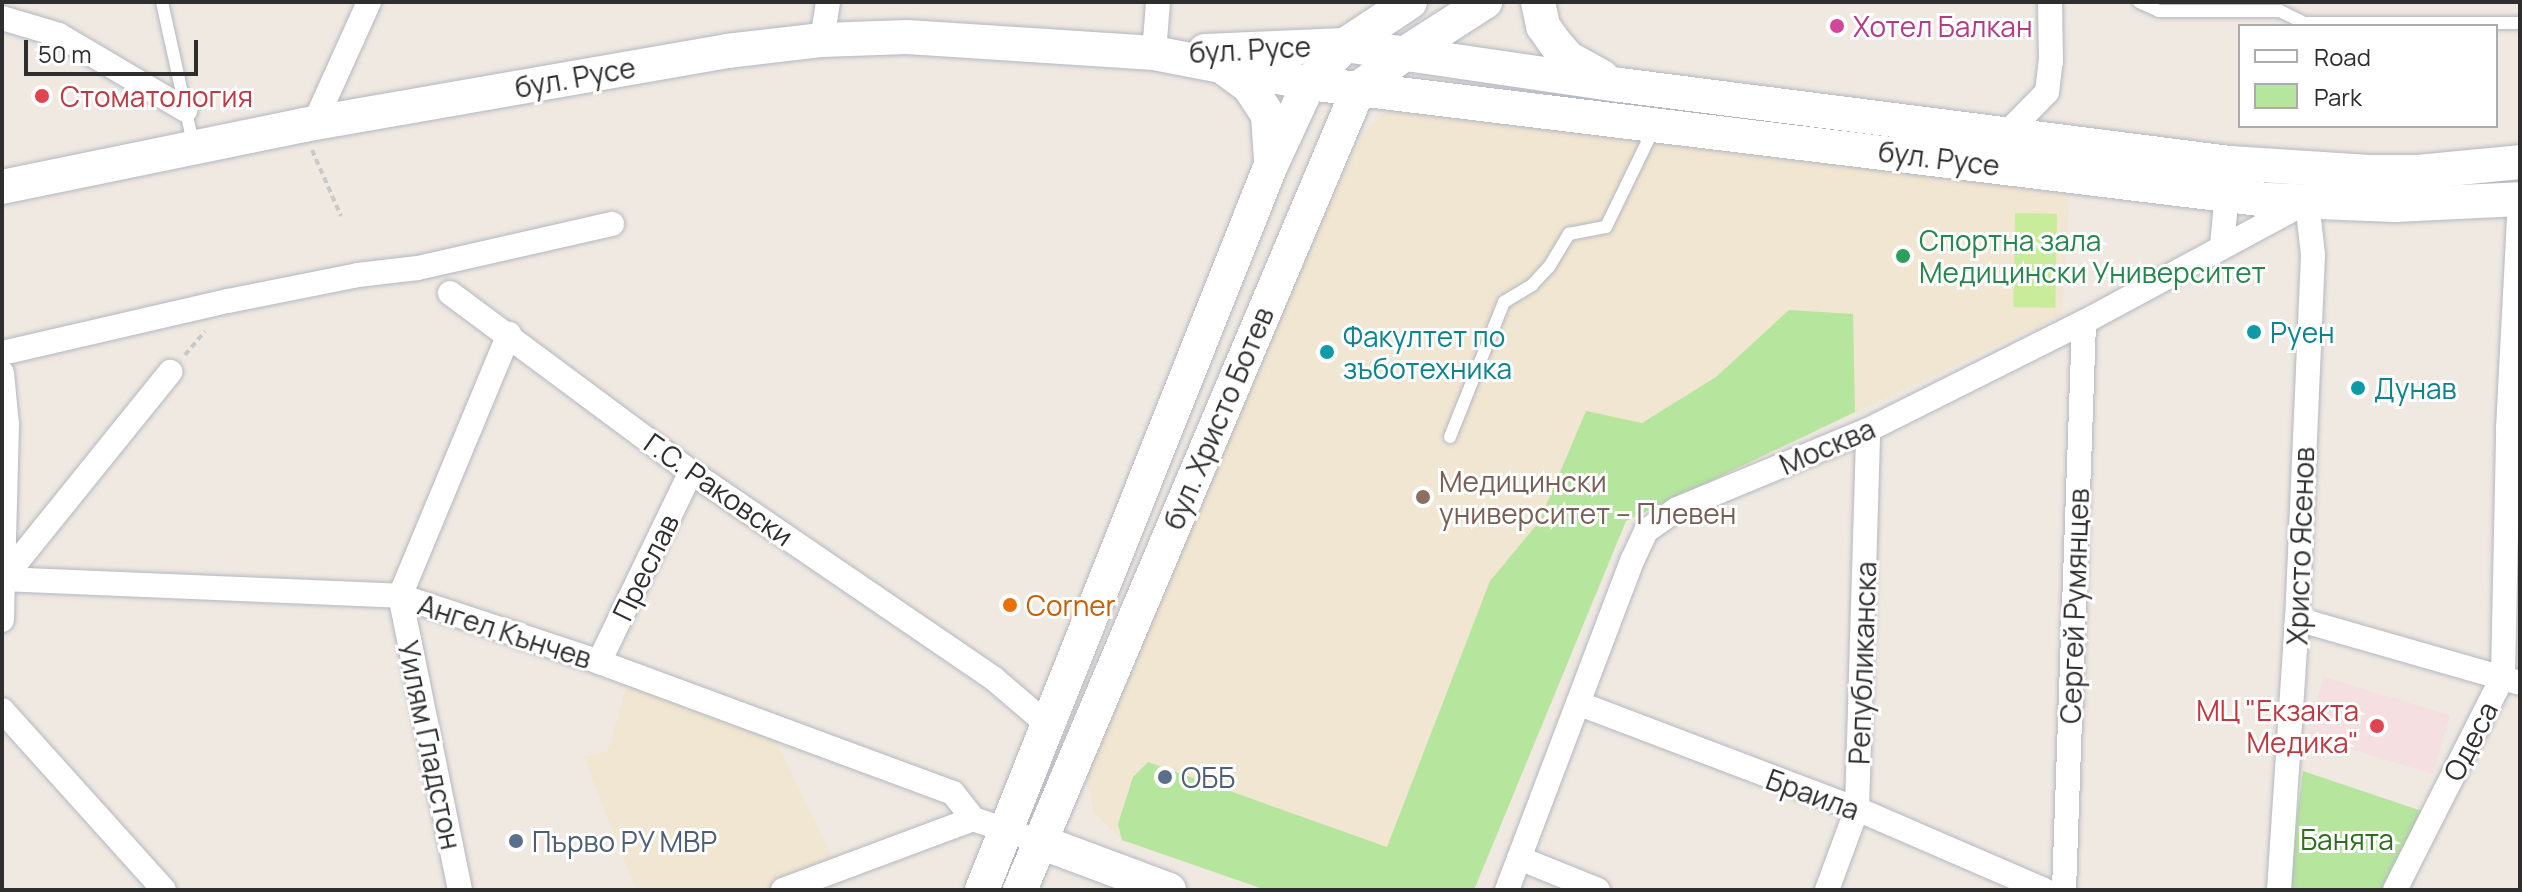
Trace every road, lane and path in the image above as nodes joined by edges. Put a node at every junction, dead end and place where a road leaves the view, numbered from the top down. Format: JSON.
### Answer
{"nodes":[{"id":1,"x":162,"y":2,"type":"edge"},
{"id":2,"x":369,"y":2,"type":"edge"},
{"id":3,"x":828,"y":2,"type":"edge"},
{"id":4,"x":1158,"y":2,"type":"edge"},
{"id":5,"x":1410,"y":2,"type":"edge"},
{"id":6,"x":1485,"y":2,"type":"edge"},
{"id":7,"x":1538,"y":2,"type":"edge"},
{"id":8,"x":2050,"y":2,"type":"edge"},
{"id":9,"x":2139,"y":2,"type":"edge"},
{"id":10,"x":2293,"y":2,"type":"edge"},
{"id":11,"x":2291,"y":17,"type":"junction"},
{"id":12,"x":2,"y":18,"type":"edge"},
{"id":13,"x":2520,"y":23,"type":"edge"},
{"id":14,"x":822,"y":40,"type":"junction"},
{"id":15,"x":1345,"y":45,"type":"junction"},
{"id":16,"x":1407,"y":52,"type":"junction"},
{"id":17,"x":1154,"y":53,"type":"junction"},
{"id":18,"x":1223,"y":67,"type":"junction"},
{"id":19,"x":1309,"y":83,"type":"junction"},
{"id":20,"x":1620,"y":85,"type":"junction"},
{"id":21,"x":1359,"y":88,"type":"junction"},
{"id":22,"x":186,"y":110,"type":"junction"},
{"id":23,"x":1656,"y":124,"type":"junction"},
{"id":24,"x":308,"y":125,"type":"junction"},
{"id":25,"x":2008,"y":132,"type":"junction"},
{"id":26,"x":195,"y":149,"type":"junction"},
{"id":27,"x":2520,"y":162,"type":"edge"},
{"id":28,"x":1271,"y":165,"type":"junction"},
{"id":29,"x":2228,"y":178,"type":"junction"},
{"id":30,"x":2,"y":187,"type":"edge"},
{"id":31,"x":2520,"y":199,"type":"edge"},
{"id":32,"x":2307,"y":202,"type":"junction"},
{"id":33,"x":341,"y":216,"type":"dead end"},
{"id":34,"x":612,"y":224,"type":"dead end"},
{"id":35,"x":2222,"y":246,"type":"junction"},
{"id":36,"x":450,"y":293,"type":"dead end"},
{"id":37,"x":228,"y":301,"type":"junction"},
{"id":38,"x":2084,"y":322,"type":"junction"},
{"id":39,"x":509,"y":334,"type":"junction"},
{"id":40,"x":2,"y":353,"type":"edge"},
{"id":41,"x":170,"y":372,"type":"joint"},
{"id":42,"x":2,"y":373,"type":"edge"},
{"id":43,"x":2514,"y":429,"type":"edge"},
{"id":44,"x":1868,"y":430,"type":"junction"},
{"id":45,"x":1450,"y":437,"type":"dead end"},
{"id":46,"x":691,"y":472,"type":"junction"},
{"id":47,"x":3,"y":578,"type":"edge"},
{"id":48,"x":400,"y":596,"type":"junction"},
{"id":49,"x":2297,"y":619,"type":"junction"},
{"id":50,"x":2,"y":620,"type":"edge"},
{"id":51,"x":599,"y":662,"type":"junction"},
{"id":52,"x":2512,"y":679,"type":"edge"},
{"id":53,"x":1580,"y":704,"type":"junction"},
{"id":54,"x":2,"y":710,"type":"edge"},
{"id":55,"x":1048,"y":725,"type":"junction"},
{"id":56,"x":1857,"y":809,"type":"junction"},
{"id":57,"x":989,"y":824,"type":"junction"},
{"id":58,"x":1038,"y":841,"type":"junction"},
{"id":59,"x":1519,"y":858,"type":"junction"},
{"id":60,"x":164,"y":890,"type":"edge"},
{"id":61,"x":460,"y":890,"type":"edge"},
{"id":62,"x":783,"y":890,"type":"edge"},
{"id":63,"x":982,"y":890,"type":"edge"},
{"id":64,"x":1020,"y":890,"type":"edge"},
{"id":65,"x":1169,"y":890,"type":"edge"},
{"id":66,"x":1507,"y":890,"type":"edge"},
{"id":67,"x":1598,"y":890,"type":"edge"},
{"id":68,"x":1827,"y":890,"type":"edge"},
{"id":69,"x":2044,"y":890,"type":"edge"},
{"id":70,"x":2064,"y":890,"type":"edge"},
{"id":71,"x":2279,"y":890,"type":"edge"},
{"id":72,"x":2395,"y":890,"type":"edge"}],
"edges":[{"from":1,"to":22,"type":"lane"},
{"from":2,"to":24,"type":"street"},
{"from":3,"to":14,"type":"street"},
{"from":4,"to":17,"type":"street"},
{"from":5,"to":15,"type":"main road","name":"бул. Христо Ботев"},
{"from":6,"to":16,"type":"main road"},
{"from":7,"to":20,"type":"main road"},
{"from":8,"to":25,"type":"street"},
{"from":9,"to":11,"type":"lane"},
{"from":10,"to":11,"type":"lane"},
{"from":11,"to":13,"type":"lane"},
{"from":12,"to":22,"type":"street"},
{"from":14,"to":17,"type":"main road","name":"бул. Русе"},
{"from":14,"to":24,"type":"main road","name":"бул. Русе"},
{"from":15,"to":16,"type":"main road","name":"бул. Русе"},
{"from":15,"to":17,"type":"main road","name":"бул. Русе"},
{"from":15,"to":19,"type":"main road","name":"бул. Христо Ботев"},
{"from":16,"to":20,"type":"main road","name":"бул. Русе"},
{"from":16,"to":21,"type":"main road"},
{"from":17,"to":18,"type":"main road","name":"бул. Русе"},
{"from":18,"to":19,"type":"main road","name":"бул. Русе"},
{"from":18,"to":28,"type":"main road"},
{"from":19,"to":21,"type":"main road","name":"бул. Русе"},
{"from":19,"to":28,"type":"main road","name":"бул. Христо Ботев"},
{"from":20,"to":25,"type":"main road","name":"бул. Русе"},
{"from":21,"to":23,"type":"main road","name":"бул. Русе"},
{"from":21,"to":58,"type":"main road","name":"бул. Христо Ботев"},
{"from":22,"to":26,"type":"lane"},
{"from":23,"to":29,"type":"main road","name":"бул. Русе"},
{"from":23,"to":45,"type":"lane"},
{"from":24,"to":26,"type":"main road","name":"бул. Русе"},
{"from":24,"to":33,"type":"path"},
{"from":25,"to":29,"type":"main road","name":"бул. Русе"},
{"from":26,"to":30,"type":"main road","name":"бул. Русе"},
{"from":27,"to":29,"type":"main road","name":"бул. Русе"},
{"from":28,"to":55,"type":"main road","name":"бул. Христо Ботев"},
{"from":29,"to":32,"type":"main road","name":"бул. Русе"},
{"from":29,"to":35,"type":"street"},
{"from":31,"to":32,"type":"main road","name":"бул. Русе"},
{"from":31,"to":43,"type":"street","name":"Одеса"},
{"from":32,"to":35,"type":"street","name":"Москва"},
{"from":32,"to":49,"type":"street","name":"Христо Ясенов"},
{"from":34,"to":37,"type":"street"},
{"from":35,"to":38,"type":"street","name":"Москва"},
{"from":36,"to":39,"type":"street","name":"Г.С. Раковски"},
{"from":37,"to":40,"type":"street"},
{"from":37,"to":41,"type":"path"},
{"from":38,"to":44,"type":"street","name":"Москва"},
{"from":38,"to":70,"type":"street","name":"Сергей Румянцев"},
{"from":39,"to":46,"type":"street","name":"Г.С. Раковски"},
{"from":39,"to":48,"type":"street"},
{"from":41,"to":47,"type":"street"},
{"from":42,"to":47,"type":"street"},
{"from":43,"to":52,"type":"street","name":"Одеса"},
{"from":44,"to":53,"type":"street","name":"Москва"},
{"from":44,"to":56,"type":"street","name":"Републиканска"},
{"from":46,"to":51,"type":"street","name":"Преслав"},
{"from":46,"to":55,"type":"street","name":"Г.С. Раковски"},
{"from":47,"to":48,"type":"street","name":"Ангел Кънчев"},
{"from":47,"to":50,"type":"street"},
{"from":48,"to":51,"type":"street","name":"Ангел Кънчев"},
{"from":48,"to":61,"type":"street","name":"Уилям Гладстон"},
{"from":49,"to":52,"type":"street"},
{"from":49,"to":71,"type":"street","name":"Христо Ясенов"},
{"from":51,"to":57,"type":"street","name":"Ангел Кънчев"},
{"from":52,"to":72,"type":"street","name":"Одеса"},
{"from":53,"to":56,"type":"street","name":"Браила"},
{"from":53,"to":59,"type":"street","name":"Москва"},
{"from":54,"to":60,"type":"street"},
{"from":55,"to":57,"type":"main road","name":"бул. Христо Ботев"},
{"from":56,"to":68,"type":"street","name":"Републиканска"},
{"from":56,"to":69,"type":"street","name":"Браила"},
{"from":57,"to":58,"type":"street"},
{"from":57,"to":62,"type":"street"},
{"from":57,"to":63,"type":"main road","name":"бул. Христо Ботев"},
{"from":58,"to":64,"type":"main road","name":"бул. Христо Ботев"},
{"from":58,"to":65,"type":"main road"},
{"from":59,"to":66,"type":"street","name":"Москва"},
{"from":59,"to":67,"type":"street"}]}
